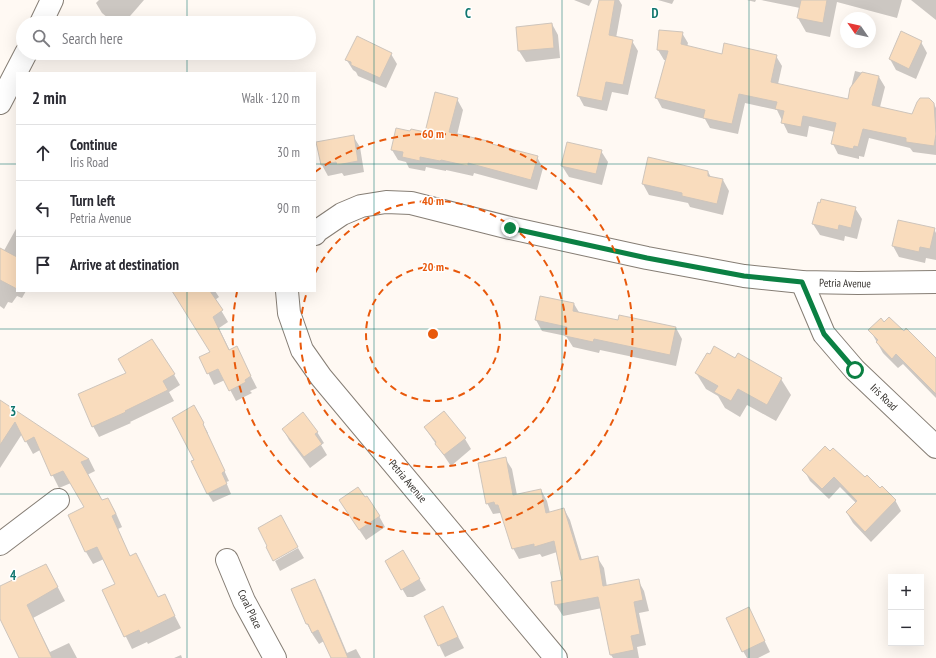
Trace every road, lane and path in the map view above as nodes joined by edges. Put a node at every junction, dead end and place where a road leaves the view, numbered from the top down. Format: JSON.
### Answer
{"nodes":[{"id":1,"x":52,"y":0,"type":"edge"},
{"id":2,"x":44,"y":16,"type":"edge"},
{"id":3,"x":22,"y":60,"type":"edge"},
{"id":4,"x":16,"y":72,"type":"edge"},
{"id":5,"x":16,"y":72,"type":"edge"},
{"id":6,"x":0,"y":103,"type":"edge"},
{"id":7,"x":316,"y":232,"type":"edge"},
{"id":8,"x":802,"y":282,"type":"junction"},
{"id":9,"x":936,"y":282,"type":"edge"},
{"id":10,"x":288,"y":292,"type":"edge"},
{"id":11,"x":936,"y":447,"type":"edge"},
{"id":12,"x":58,"y":500,"type":"dead end"},
{"id":13,"x":44,"y":528,"type":"dead end"},
{"id":14,"x":0,"y":544,"type":"edge"},
{"id":15,"x":0,"y":559,"type":"edge"},
{"id":16,"x":227,"y":560,"type":"dead end"},
{"id":17,"x":275,"y":658,"type":"edge"},
{"id":18,"x":556,"y":658,"type":"edge"}],
"edges":[{"from":1,"to":2,"type":"street"},
{"from":3,"to":4,"type":"street"},
{"from":5,"to":6,"type":"street"},
{"from":7,"to":8,"type":"street","name":"Petria Avenue"},
{"from":8,"to":9,"type":"street","name":"Petria Avenue"},
{"from":8,"to":11,"type":"street","name":"Iris Road"},
{"from":10,"to":18,"type":"street","name":"Petria Avenue"},
{"from":12,"to":14,"type":"street"},
{"from":13,"to":15,"type":"street"},
{"from":16,"to":17,"type":"street","name":"Coral Place"}]}
